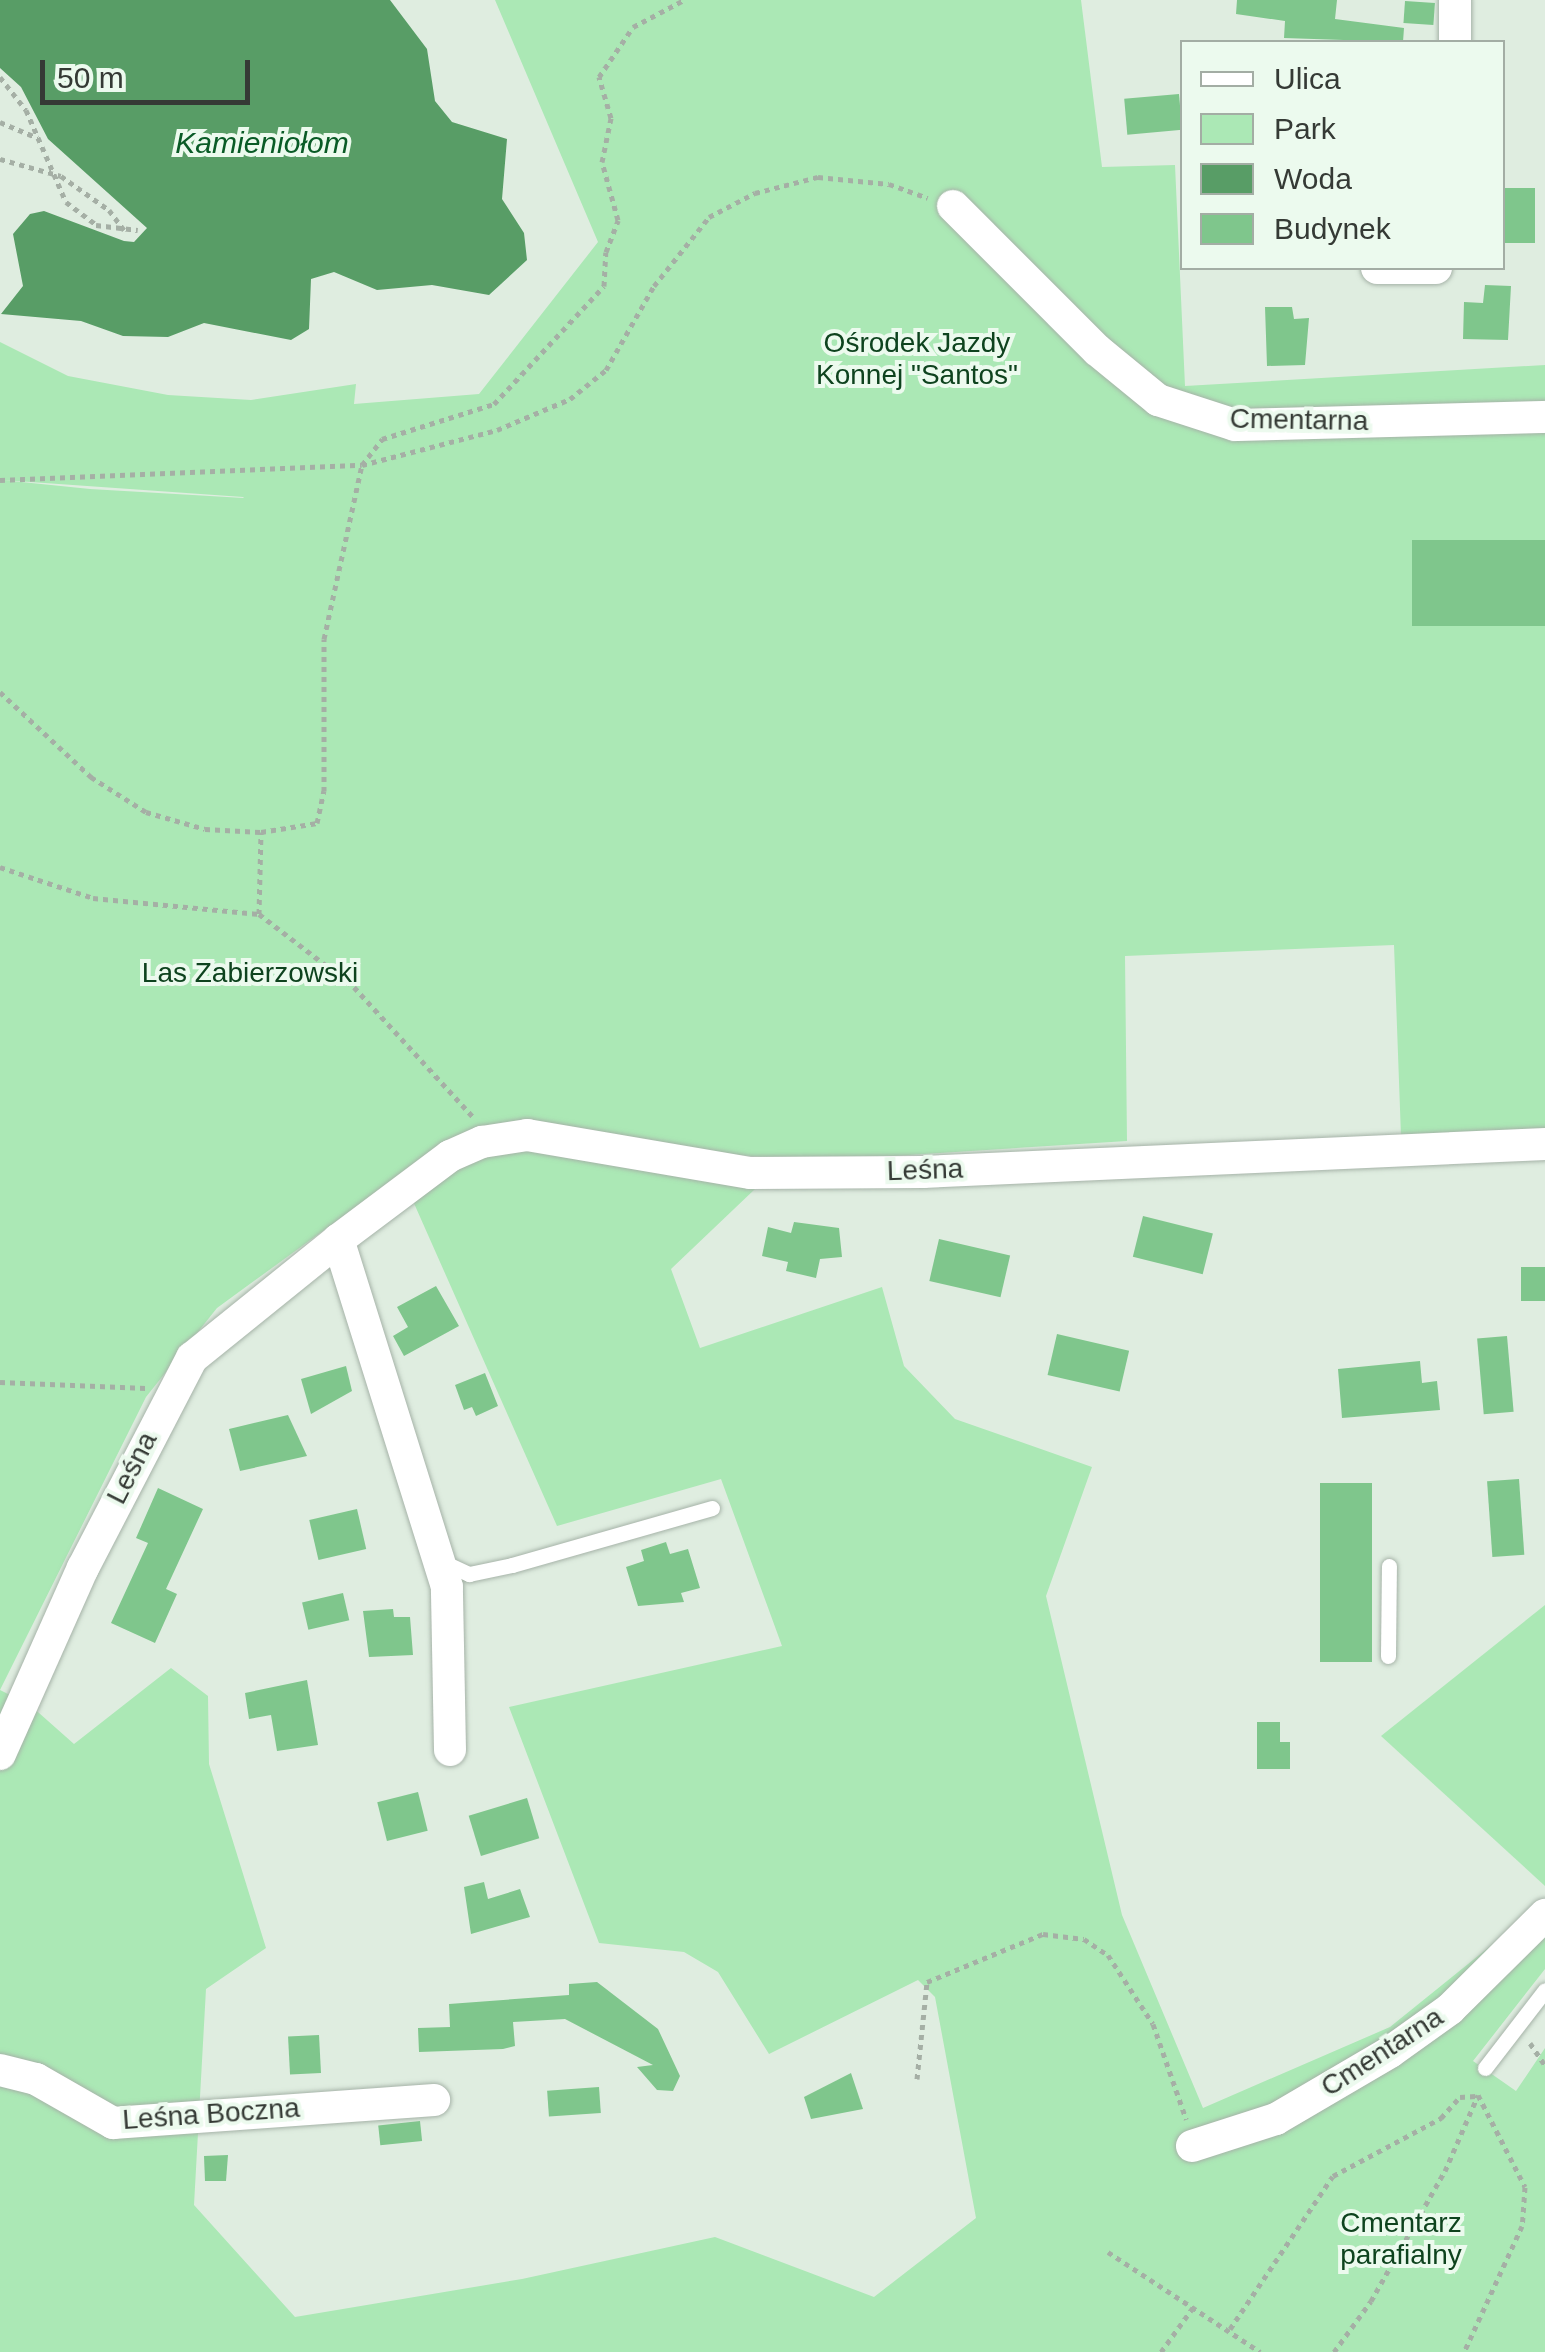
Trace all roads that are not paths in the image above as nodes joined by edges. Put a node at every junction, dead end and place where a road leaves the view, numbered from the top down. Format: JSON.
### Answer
{"nodes":[{"id":1,"x":1456,"y":0,"type":"edge"},
{"id":2,"x":1455,"y":40,"type":"edge"},
{"id":3,"x":953,"y":206,"type":"road end"},
{"id":4,"x":1545,"y":417,"type":"edge"},
{"id":5,"x":1545,"y":1144,"type":"edge"},
{"id":6,"x":338,"y":1240,"type":"junction"},
{"id":7,"x":712,"y":1508,"type":"dead end"},
{"id":8,"x":440,"y":1560,"type":"junction"},
{"id":9,"x":1389,"y":1566,"type":"dead end"},
{"id":10,"x":1388,"y":1656,"type":"dead end"},
{"id":11,"x":450,"y":1750,"type":"dead end"},
{"id":12,"x":0,"y":1754,"type":"edge"},
{"id":13,"x":1545,"y":1914,"type":"edge"},
{"id":14,"x":1545,"y":1990,"type":"edge"},
{"id":15,"x":1484,"y":2068,"type":"road end"},
{"id":16,"x":0,"y":2070,"type":"edge"},
{"id":17,"x":434,"y":2100,"type":"dead end"},
{"id":18,"x":1192,"y":2146,"type":"road end"}],
"edges":[{"from":1,"to":2,"type":"street"},
{"from":3,"to":4,"type":"street","name":"Cmentarna"},
{"from":5,"to":6,"type":"street","name":"Leśna"},
{"from":6,"to":8,"type":"street"},
{"from":6,"to":12,"type":"street","name":"Leśna"},
{"from":7,"to":8,"type":"lane"},
{"from":8,"to":11,"type":"street"},
{"from":9,"to":10,"type":"lane"},
{"from":13,"to":18,"type":"street","name":"Cmentarna"},
{"from":14,"to":15,"type":"lane"},
{"from":16,"to":17,"type":"street","name":"Leśna Boczna"}]}
